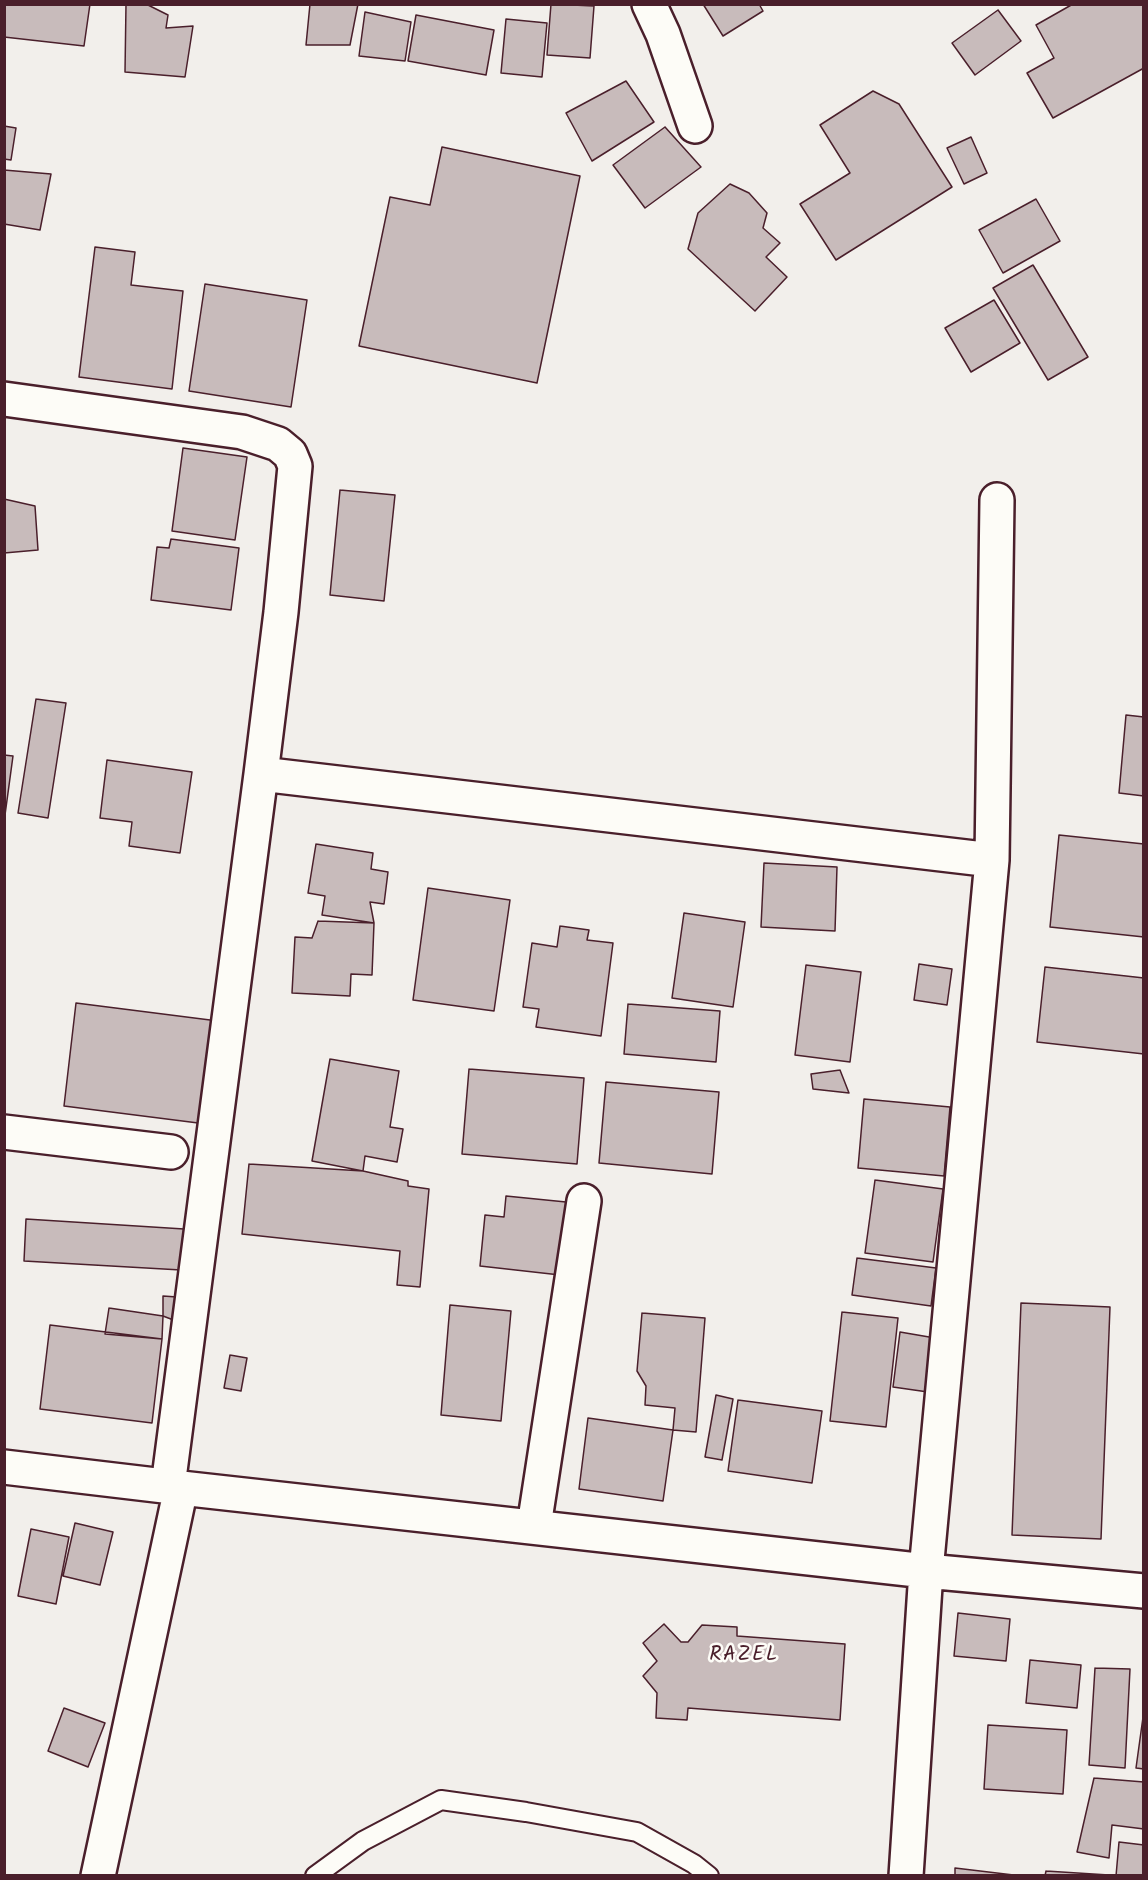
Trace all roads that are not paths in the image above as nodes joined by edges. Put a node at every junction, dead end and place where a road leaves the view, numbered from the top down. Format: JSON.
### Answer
{"nodes":[{"id":1,"x":650,"y":4,"type":"edge"},
{"id":2,"x":695,"y":126,"type":"dead end"},
{"id":3,"x":4,"y":399,"type":"edge"},
{"id":4,"x":998,"y":500,"type":"dead end"},
{"id":5,"x":261,"y":774,"type":"junction"},
{"id":6,"x":992,"y":860,"type":"junction"},
{"id":7,"x":4,"y":1132,"type":"edge"},
{"id":8,"x":171,"y":1152,"type":"dead end"},
{"id":9,"x":584,"y":1201,"type":"dead end"},
{"id":10,"x":4,"y":1467,"type":"edge"},
{"id":11,"x":174,"y":1487,"type":"junction"},
{"id":12,"x":534,"y":1526,"type":"junction"},
{"id":13,"x":926,"y":1571,"type":"junction"},
{"id":14,"x":1143,"y":1591,"type":"edge"},
{"id":15,"x":98,"y":1875,"type":"edge"},
{"id":16,"x":315,"y":1875,"type":"edge"},
{"id":17,"x":709,"y":1875,"type":"edge"},
{"id":18,"x":906,"y":1875,"type":"edge"}],
"edges":[{"from":1,"to":2,"type":"street"},
{"from":3,"to":5,"type":"street"},
{"from":4,"to":6,"type":"street"},
{"from":5,"to":6,"type":"street"},
{"from":5,"to":11,"type":"street"},
{"from":6,"to":13,"type":"street"},
{"from":7,"to":8,"type":"street"},
{"from":9,"to":12,"type":"street"},
{"from":10,"to":11,"type":"street"},
{"from":11,"to":12,"type":"street"},
{"from":11,"to":15,"type":"street"},
{"from":12,"to":13,"type":"street"},
{"from":13,"to":14,"type":"street"},
{"from":13,"to":18,"type":"street"},
{"from":16,"to":17,"type":"lane"}]}
